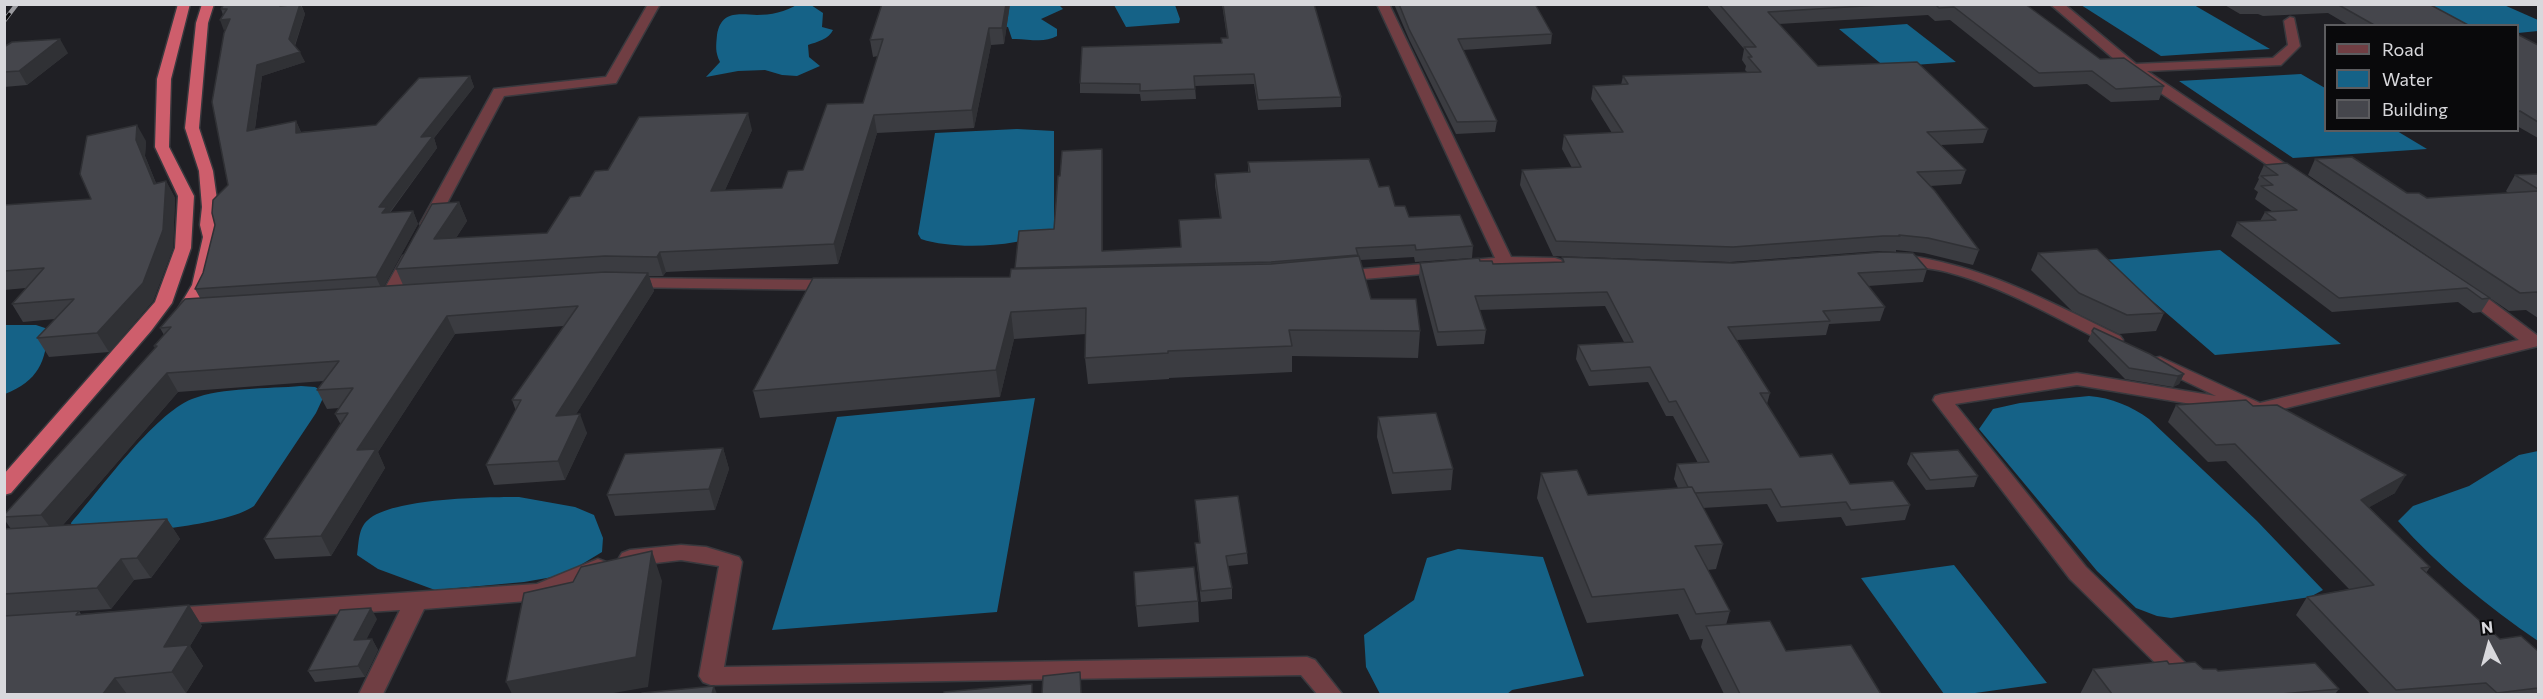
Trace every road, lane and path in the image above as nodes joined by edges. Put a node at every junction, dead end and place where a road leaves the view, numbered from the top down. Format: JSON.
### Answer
{"nodes":[{"id":1,"x":184,"y":4,"type":"edge"},
{"id":2,"x":208,"y":4,"type":"edge"},
{"id":3,"x":654,"y":4,"type":"edge"},
{"id":4,"x":1383,"y":4,"type":"edge"},
{"id":5,"x":2056,"y":4,"type":"edge"},
{"id":6,"x":2290,"y":21,"type":"dead end"},
{"id":7,"x":2133,"y":68,"type":"junction"},
{"id":8,"x":2312,"y":188,"type":"edge"},
{"id":9,"x":1879,"y":258,"type":"edge"},
{"id":10,"x":1505,"y":262,"type":"junction"},
{"id":11,"x":1576,"y":264,"type":"edge"},
{"id":12,"x":1317,"y":278,"type":"edge"},
{"id":13,"x":611,"y":282,"type":"edge"},
{"id":14,"x":2455,"y":283,"type":"edge"},
{"id":15,"x":848,"y":285,"type":"edge"},
{"id":16,"x":412,"y":295,"type":"edge"},
{"id":17,"x":212,"y":309,"type":"edge"},
{"id":18,"x":188,"y":310,"type":"junction"},
{"id":19,"x":169,"y":335,"type":"edge"},
{"id":20,"x":2536,"y":342,"type":"edge"},
{"id":21,"x":2258,"y":409,"type":"junction"},
{"id":22,"x":4,"y":488,"type":"edge"},
{"id":23,"x":417,"y":601,"type":"junction"},
{"id":24,"x":146,"y":618,"type":"edge"},
{"id":25,"x":371,"y":694,"type":"edge"},
{"id":26,"x":1330,"y":694,"type":"edge"},
{"id":27,"x":2202,"y":694,"type":"edge"}],
"edges":[{"from":1,"to":22,"type":"highway"},
{"from":2,"to":18,"type":"highway"},
{"from":3,"to":16,"type":"street"},
{"from":4,"to":10,"type":"street"},
{"from":5,"to":7,"type":"street"},
{"from":6,"to":7,"type":"street"},
{"from":7,"to":8,"type":"street"},
{"from":9,"to":21,"type":"street"},
{"from":10,"to":11,"type":"street"},
{"from":10,"to":12,"type":"street"},
{"from":13,"to":15,"type":"street"},
{"from":14,"to":20,"type":"street"},
{"from":17,"to":18,"type":"street"},
{"from":18,"to":19,"type":"highway"},
{"from":20,"to":21,"type":"street"},
{"from":21,"to":27,"type":"street"},
{"from":23,"to":24,"type":"street"},
{"from":23,"to":25,"type":"street"},
{"from":23,"to":26,"type":"street"}]}
